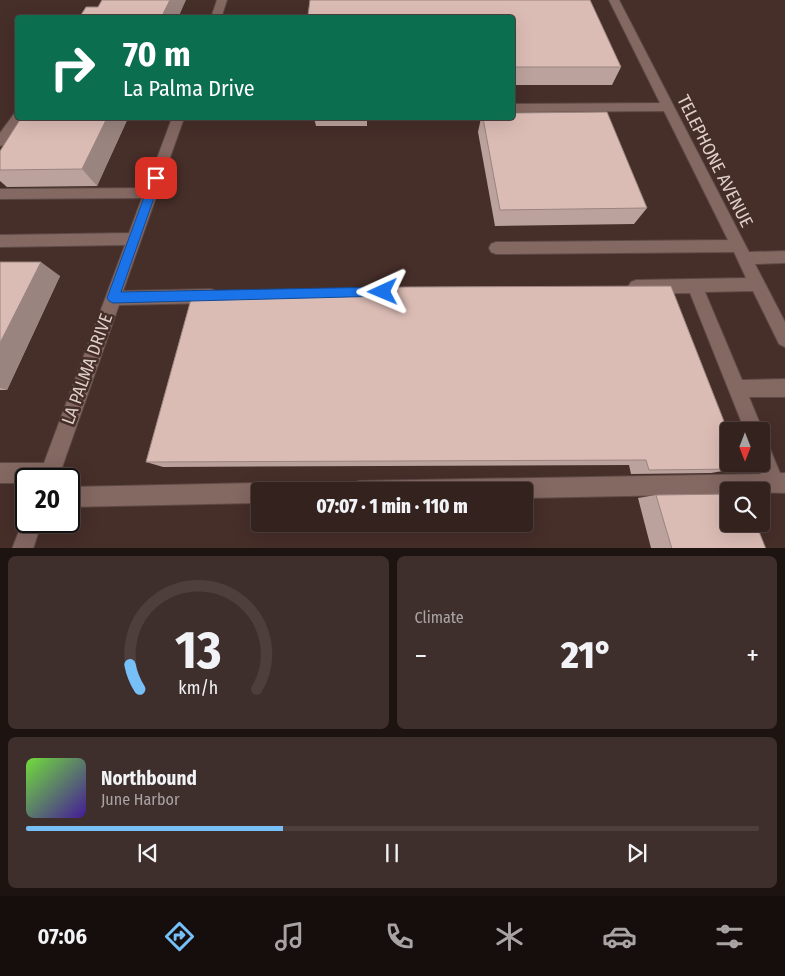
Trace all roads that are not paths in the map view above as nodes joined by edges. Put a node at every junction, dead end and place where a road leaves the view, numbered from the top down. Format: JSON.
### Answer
{"nodes":[{"id":1,"x":222,"y":0,"type":"edge"},
{"id":2,"x":614,"y":0,"type":"edge"},
{"id":3,"x":217,"y":15,"type":"edge"},
{"id":4,"x":668,"y":107,"type":"junction"},
{"id":5,"x":515,"y":108,"type":"edge"},
{"id":6,"x":16,"y":120,"type":"edge"},
{"id":7,"x":177,"y":120,"type":"edge"},
{"id":8,"x":0,"y":142,"type":"edge"},
{"id":9,"x":150,"y":193,"type":"junction"},
{"id":10,"x":0,"y":194,"type":"edge"},
{"id":11,"x":134,"y":239,"type":"junction"},
{"id":12,"x":0,"y":241,"type":"edge"},
{"id":13,"x":496,"y":248,"type":"dead end"},
{"id":14,"x":741,"y":252,"type":"junction"},
{"id":15,"x":785,"y":257,"type":"edge"},
{"id":16,"x":758,"y":284,"type":"junction"},
{"id":17,"x":695,"y":286,"type":"junction"},
{"id":18,"x":625,"y":287,"type":"edge"},
{"id":19,"x":230,"y":295,"type":"edge"},
{"id":20,"x":113,"y":298,"type":"junction"},
{"id":21,"x":785,"y":339,"type":"edge"},
{"id":22,"x":736,"y":388,"type":"junction"},
{"id":23,"x":785,"y":388,"type":"edge"},
{"id":24,"x":750,"y":422,"type":"edge"},
{"id":25,"x":770,"y":466,"type":"edge"},
{"id":26,"x":52,"y":468,"type":"edge"},
{"id":27,"x":0,"y":473,"type":"edge"},
{"id":28,"x":15,"y":474,"type":"edge"},
{"id":29,"x":780,"y":483,"type":"edge"},
{"id":30,"x":533,"y":488,"type":"edge"},
{"id":31,"x":251,"y":493,"type":"edge"},
{"id":32,"x":80,"y":497,"type":"edge"},
{"id":33,"x":28,"y":533,"type":"edge"},
{"id":34,"x":22,"y":548,"type":"edge"}],
"edges":[{"from":1,"to":3,"type":"street"},
{"from":2,"to":4,"type":"street","name":"TELEPHONE AVENUE"},
{"from":4,"to":5,"type":"street"},
{"from":4,"to":14,"type":"street","name":"TELEPHONE AVENUE"},
{"from":6,"to":8,"type":"street"},
{"from":7,"to":9,"type":"street","name":"LA PALMA DRIVE"},
{"from":9,"to":10,"type":"street"},
{"from":9,"to":11,"type":"street","name":"LA PALMA DRIVE"},
{"from":11,"to":12,"type":"street"},
{"from":11,"to":20,"type":"street","name":"LA PALMA DRIVE"},
{"from":13,"to":14,"type":"street"},
{"from":14,"to":15,"type":"street"},
{"from":14,"to":16,"type":"street","name":"TELEPHONE AVENUE"},
{"from":16,"to":17,"type":"street"},
{"from":16,"to":21,"type":"street","name":"TELEPHONE AVENUE"},
{"from":17,"to":18,"type":"street"},
{"from":17,"to":22,"type":"street"},
{"from":19,"to":20,"type":"street"},
{"from":20,"to":26,"type":"street","name":"LA PALMA DRIVE"},
{"from":22,"to":23,"type":"street"},
{"from":22,"to":24,"type":"street"},
{"from":25,"to":29,"type":"street"},
{"from":27,"to":28,"type":"street"},
{"from":29,"to":30,"type":"street"},
{"from":31,"to":32,"type":"street"},
{"from":33,"to":34,"type":"street"}]}
